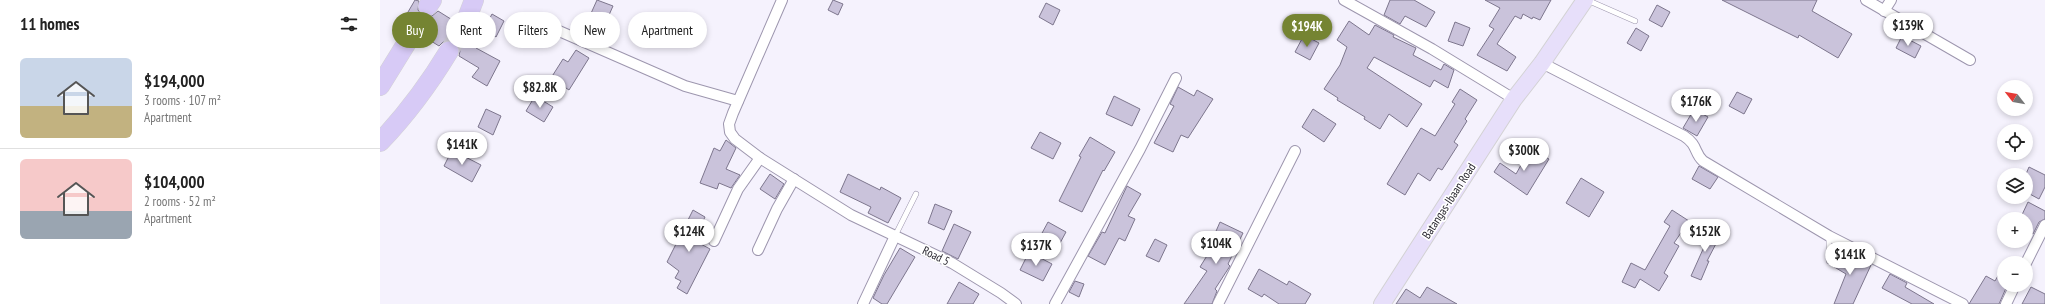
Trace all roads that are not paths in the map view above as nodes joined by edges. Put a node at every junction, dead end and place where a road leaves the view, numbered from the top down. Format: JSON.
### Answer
{"nodes":[{"id":1,"x":474,"y":0,"type":"edge"},
{"id":2,"x":782,"y":0,"type":"edge"},
{"id":3,"x":1344,"y":0,"type":"edge"},
{"id":4,"x":1586,"y":0,"type":"edge"},
{"id":5,"x":1866,"y":0,"type":"edge"},
{"id":6,"x":1890,"y":0,"type":"edge"},
{"id":7,"x":1884,"y":11,"type":"junction"},
{"id":8,"x":469,"y":12,"type":"tunnel mouth"},
{"id":9,"x":1635,"y":21,"type":"dead end"},
{"id":10,"x":562,"y":32,"type":"edge"},
{"id":11,"x":403,"y":48,"type":"tunnel mouth"},
{"id":12,"x":449,"y":51,"type":"tunnel mouth"},
{"id":13,"x":1970,"y":60,"type":"dead end"},
{"id":14,"x":1542,"y":63,"type":"junction"},
{"id":15,"x":1176,"y":78,"type":"dead end"},
{"id":16,"x":380,"y":86,"type":"edge"},
{"id":17,"x":1514,"y":99,"type":"junction"},
{"id":18,"x":738,"y":101,"type":"junction"},
{"id":19,"x":380,"y":142,"type":"edge"},
{"id":20,"x":1295,"y":151,"type":"dead end"},
{"id":21,"x":760,"y":158,"type":"junction"},
{"id":22,"x":794,"y":179,"type":"junction"},
{"id":23,"x":916,"y":194,"type":"dead end"},
{"id":24,"x":2045,"y":225,"type":"edge"},
{"id":25,"x":895,"y":236,"type":"junction"},
{"id":26,"x":1829,"y":236,"type":"junction"},
{"id":27,"x":714,"y":241,"type":"dead end"},
{"id":28,"x":758,"y":250,"type":"dead end"},
{"id":29,"x":2030,"y":256,"type":"edge"},
{"id":30,"x":1829,"y":261,"type":"dead end"},
{"id":31,"x":2012,"y":292,"type":"edge"},
{"id":32,"x":1013,"y":303,"type":"edge"},
{"id":33,"x":863,"y":304,"type":"edge"},
{"id":34,"x":1055,"y":304,"type":"edge"},
{"id":35,"x":1218,"y":304,"type":"edge"},
{"id":36,"x":1382,"y":304,"type":"edge"},
{"id":37,"x":1963,"y":304,"type":"edge"},
{"id":38,"x":2006,"y":304,"type":"edge"}],
"edges":[{"from":1,"to":8,"type":"highway"},
{"from":2,"to":18,"type":"street"},
{"from":3,"to":17,"type":"street"},
{"from":4,"to":9,"type":"lane"},
{"from":4,"to":14,"type":"main road","name":"Batangas-Ibaan Road"},
{"from":5,"to":7,"type":"street"},
{"from":6,"to":7,"type":"street"},
{"from":7,"to":13,"type":"street"},
{"from":10,"to":18,"type":"street"},
{"from":11,"to":16,"type":"highway"},
{"from":12,"to":19,"type":"highway"},
{"from":14,"to":17,"type":"main road","name":"Batangas-Ibaan Road"},
{"from":14,"to":26,"type":"street"},
{"from":15,"to":34,"type":"street"},
{"from":17,"to":36,"type":"main road","name":"Batangas-Ibaan Road"},
{"from":18,"to":21,"type":"street","name":"Road 5"},
{"from":20,"to":35,"type":"street"},
{"from":21,"to":22,"type":"street","name":"Road 5"},
{"from":21,"to":27,"type":"street"},
{"from":22,"to":25,"type":"street","name":"Road 5"},
{"from":22,"to":28,"type":"street"},
{"from":23,"to":25,"type":"lane"},
{"from":24,"to":29,"type":"street"},
{"from":25,"to":32,"type":"street","name":"Road 5"},
{"from":25,"to":33,"type":"street"},
{"from":26,"to":30,"type":"lane"},
{"from":26,"to":37,"type":"street"},
{"from":31,"to":38,"type":"street"}]}
